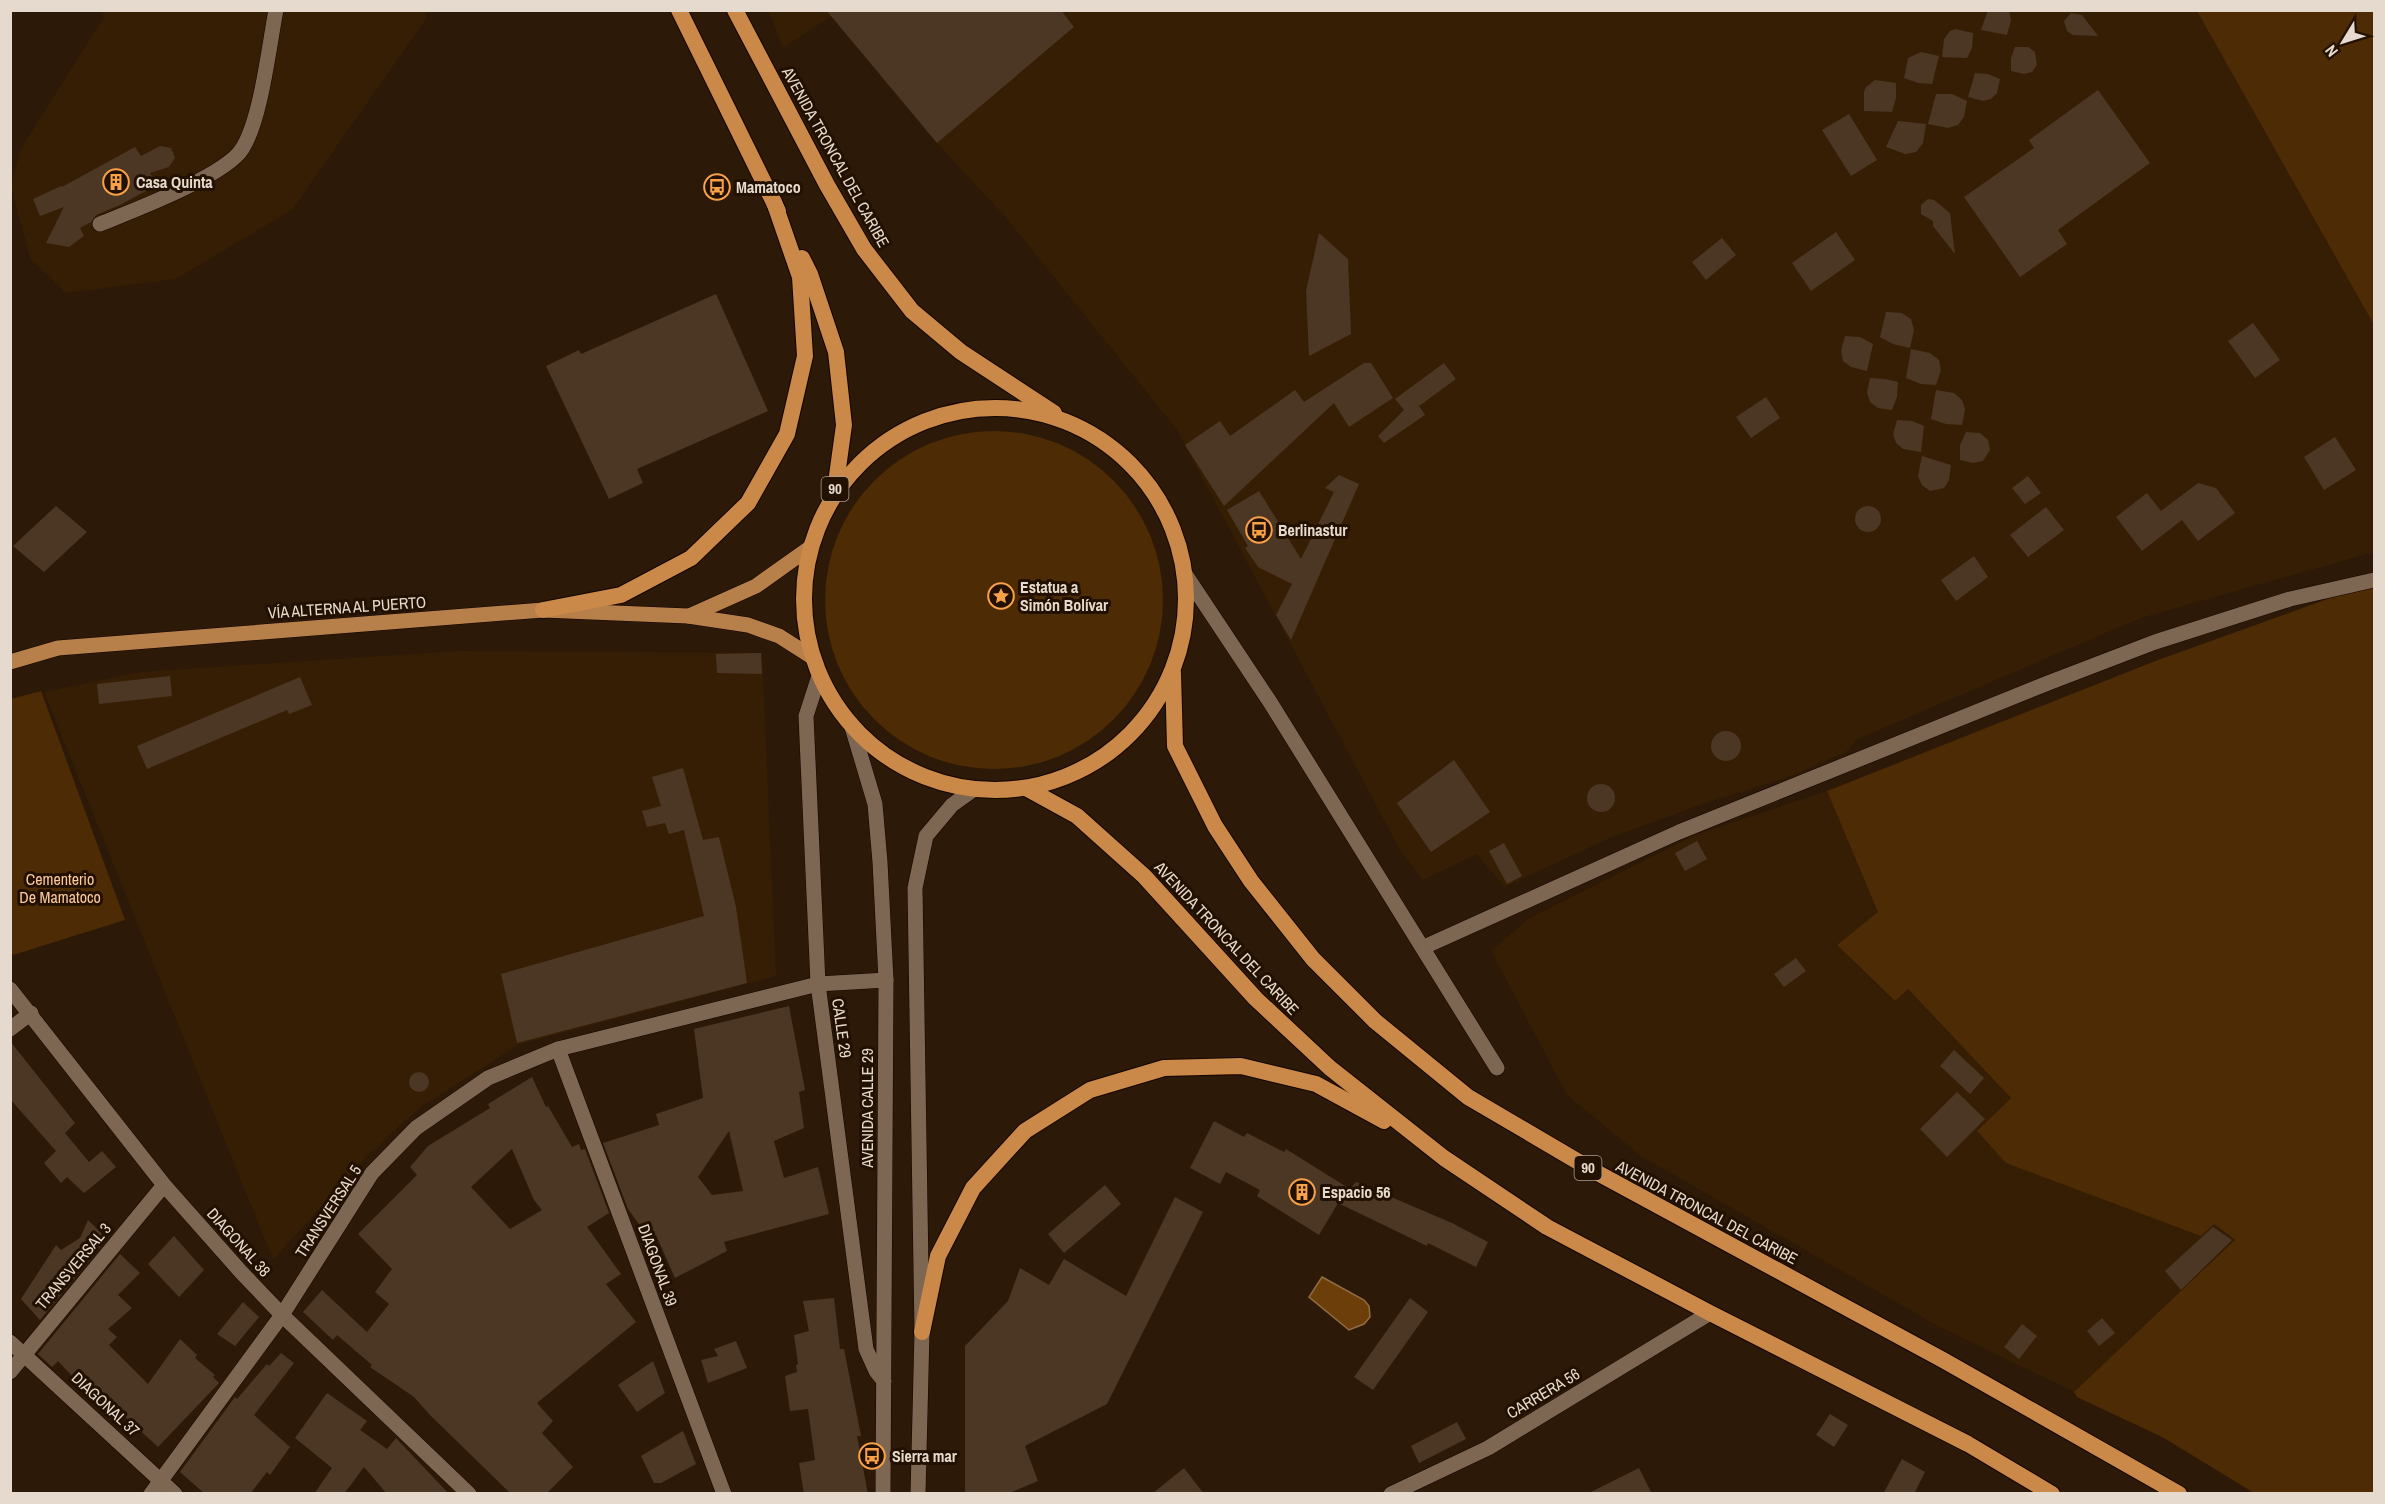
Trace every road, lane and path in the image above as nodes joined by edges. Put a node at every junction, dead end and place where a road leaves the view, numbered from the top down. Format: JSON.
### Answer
{"nodes":[{"id":1,"x":276,"y":10,"type":"edge"},
{"id":2,"x":679,"y":10,"type":"edge"},
{"id":3,"x":735,"y":10,"type":"edge"},
{"id":4,"x":774,"y":202,"type":"junction"},
{"id":5,"x":100,"y":224,"type":"dead end"},
{"id":6,"x":1062,"y":418,"type":"junction"},
{"id":7,"x":835,"y":490,"type":"junction"},
{"id":8,"x":808,"y":549,"type":"junction"},
{"id":9,"x":1185,"y":574,"type":"junction"},
{"id":10,"x":2374,"y":580,"type":"edge"},
{"id":11,"x":543,"y":610,"type":"junction"},
{"id":12,"x":688,"y":616,"type":"junction"},
{"id":13,"x":812,"y":657,"type":"junction"},
{"id":14,"x":10,"y":662,"type":"edge"},
{"id":15,"x":1173,"y":673,"type":"junction"},
{"id":16,"x":819,"y":676,"type":"junction"},
{"id":17,"x":852,"y":727,"type":"junction"},
{"id":18,"x":1026,"y":788,"type":"junction"},
{"id":19,"x":973,"y":790,"type":"junction"},
{"id":20,"x":1424,"y":947,"type":"junction"},
{"id":21,"x":886,"y":980,"type":"junction"},
{"id":22,"x":818,"y":984,"type":"junction"},
{"id":23,"x":10,"y":989,"type":"edge"},
{"id":24,"x":31,"y":1013,"type":"junction"},
{"id":25,"x":10,"y":1029,"type":"edge"},
{"id":26,"x":558,"y":1049,"type":"junction"},
{"id":27,"x":1497,"y":1068,"type":"dead end"},
{"id":28,"x":1444,"y":1158,"type":"junction"},
{"id":29,"x":164,"y":1185,"type":"junction"},
{"id":30,"x":1710,"y":1313,"type":"junction"},
{"id":31,"x":282,"y":1315,"type":"junction"},
{"id":32,"x":922,"y":1332,"type":"junction"},
{"id":33,"x":10,"y":1342,"type":"edge"},
{"id":34,"x":24,"y":1354,"type":"junction"},
{"id":35,"x":10,"y":1372,"type":"edge"},
{"id":36,"x":884,"y":1381,"type":"junction"},
{"id":37,"x":160,"y":1478,"type":"junction"},
{"id":38,"x":151,"y":1494,"type":"edge"},
{"id":39,"x":176,"y":1494,"type":"edge"},
{"id":40,"x":469,"y":1494,"type":"edge"},
{"id":41,"x":724,"y":1494,"type":"edge"},
{"id":42,"x":883,"y":1494,"type":"edge"},
{"id":43,"x":918,"y":1494,"type":"edge"},
{"id":44,"x":1391,"y":1494,"type":"edge"},
{"id":45,"x":2052,"y":1494,"type":"edge"},
{"id":46,"x":2179,"y":1494,"type":"edge"}],
"edges":[{"from":1,"to":5,"type":"street"},
{"from":2,"to":4,"type":"highway","number":"90"},
{"from":3,"to":6,"type":"highway","name":"AVENIDA TRONCAL DEL CARIBE","number":"90"},
{"from":4,"to":7,"type":"highway","number":"90"},
{"from":4,"to":11,"type":"highway"},
{"from":6,"to":7,"type":"highway","number":"90"},
{"from":6,"to":9,"type":"highway","number":"90"},
{"from":7,"to":8,"type":"highway","number":"90"},
{"from":8,"to":12,"type":"main road","name":"VÍA ALTERNA AL PUERTO"},
{"from":8,"to":13,"type":"highway","number":"90"},
{"from":9,"to":15,"type":"highway","number":"90"},
{"from":9,"to":20,"type":"street"},
{"from":10,"to":20,"type":"street"},
{"from":11,"to":12,"type":"main road","name":"VÍA ALTERNA AL PUERTO"},
{"from":11,"to":14,"type":"main road","name":"VÍA ALTERNA AL PUERTO"},
{"from":12,"to":13,"type":"main road","name":"VÍA ALTERNA AL PUERTO"},
{"from":13,"to":16,"type":"highway","number":"90"},
{"from":15,"to":18,"type":"highway","number":"90"},
{"from":15,"to":46,"type":"highway","name":"AVENIDA TRONCAL DEL CARIBE","number":"90"},
{"from":16,"to":17,"type":"highway","number":"90"},
{"from":16,"to":22,"type":"street","name":"CALLE 29"},
{"from":17,"to":19,"type":"highway","number":"90"},
{"from":17,"to":21,"type":"street","name":"AVENIDA CALLE 29"},
{"from":18,"to":19,"type":"highway","number":"90"},
{"from":18,"to":28,"type":"highway","name":"AVENIDA TRONCAL DEL CARIBE"},
{"from":19,"to":32,"type":"street"},
{"from":20,"to":27,"type":"street"},
{"from":21,"to":22,"type":"street","name":"TRANSVERSAL 5"},
{"from":21,"to":36,"type":"street","name":"AVENIDA CALLE 29"},
{"from":22,"to":26,"type":"street","name":"TRANSVERSAL 5"},
{"from":22,"to":36,"type":"street","name":"CALLE 29"},
{"from":23,"to":24,"type":"street","name":"DIAGONAL 38"},
{"from":24,"to":25,"type":"street"},
{"from":24,"to":29,"type":"street","name":"DIAGONAL 38"},
{"from":26,"to":31,"type":"street","name":"TRANSVERSAL 5"},
{"from":26,"to":41,"type":"street","name":"DIAGONAL 39"},
{"from":28,"to":30,"type":"highway","name":"AVENIDA TRONCAL DEL CARIBE"},
{"from":28,"to":32,"type":"highway"},
{"from":29,"to":31,"type":"street","name":"DIAGONAL 38"},
{"from":29,"to":34,"type":"street","name":"TRANSVERSAL 3"},
{"from":30,"to":44,"type":"street","name":"CARRERA 56"},
{"from":30,"to":45,"type":"highway","name":"AVENIDA TRONCAL DEL CARIBE"},
{"from":31,"to":37,"type":"street","name":"TRANSVERSAL 5"},
{"from":31,"to":40,"type":"street","name":"DIAGONAL 38"},
{"from":32,"to":43,"type":"street"},
{"from":33,"to":34,"type":"street","name":"DIAGONAL 37"},
{"from":34,"to":35,"type":"street","name":"TRANSVERSAL 3"},
{"from":34,"to":37,"type":"street","name":"DIAGONAL 37"},
{"from":36,"to":42,"type":"street","name":"AVENIDA CALLE 29"},
{"from":37,"to":38,"type":"street","name":"TRANSVERSAL 5"},
{"from":37,"to":39,"type":"street","name":"DIAGONAL 37"}]}
